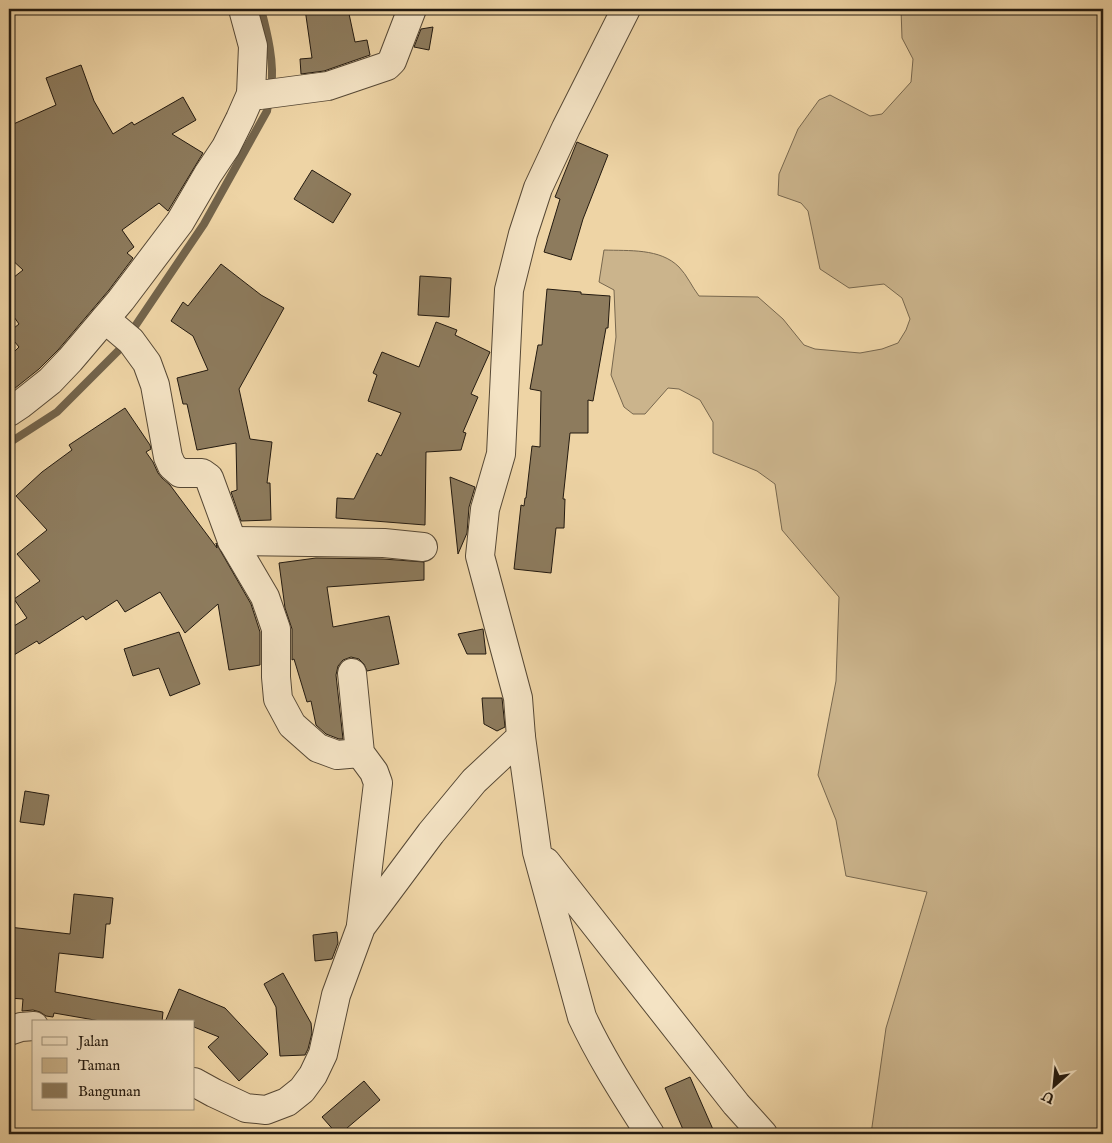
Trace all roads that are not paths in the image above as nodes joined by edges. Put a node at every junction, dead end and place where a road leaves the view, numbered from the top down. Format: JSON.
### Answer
{"nodes":[{"id":1,"x":243,"y":9,"type":"edge"},
{"id":2,"x":412,"y":9,"type":"edge"},
{"id":3,"x":626,"y":9,"type":"edge"},
{"id":4,"x":262,"y":94,"type":"junction"},
{"id":5,"x":118,"y":329,"type":"junction"},
{"id":6,"x":9,"y":412,"type":"edge"},
{"id":7,"x":232,"y":541,"type":"junction"},
{"id":8,"x":423,"y":547,"type":"dead end"},
{"id":9,"x":352,"y":673,"type":"dead end"},
{"id":10,"x":521,"y":737,"type":"junction"},
{"id":11,"x":360,"y":753,"type":"junction"},
{"id":12,"x":537,"y":852,"type":"junction"},
{"id":13,"x":361,"y":927,"type":"junction"},
{"id":14,"x":32,"y":1026,"type":"edge"},
{"id":15,"x":9,"y":1032,"type":"edge"},
{"id":16,"x":195,"y":1083,"type":"edge"},
{"id":17,"x":650,"y":1134,"type":"edge"},
{"id":18,"x":763,"y":1134,"type":"edge"}],
"edges":[{"from":1,"to":4,"type":"street"},
{"from":2,"to":4,"type":"street"},
{"from":3,"to":10,"type":"street"},
{"from":4,"to":5,"type":"street"},
{"from":5,"to":6,"type":"street"},
{"from":5,"to":7,"type":"street"},
{"from":7,"to":8,"type":"street"},
{"from":7,"to":11,"type":"street"},
{"from":9,"to":11,"type":"street"},
{"from":10,"to":12,"type":"street"},
{"from":10,"to":13,"type":"street"},
{"from":11,"to":13,"type":"street"},
{"from":12,"to":17,"type":"street"},
{"from":12,"to":18,"type":"street"},
{"from":13,"to":16,"type":"street"},
{"from":14,"to":15,"type":"street"}]}
